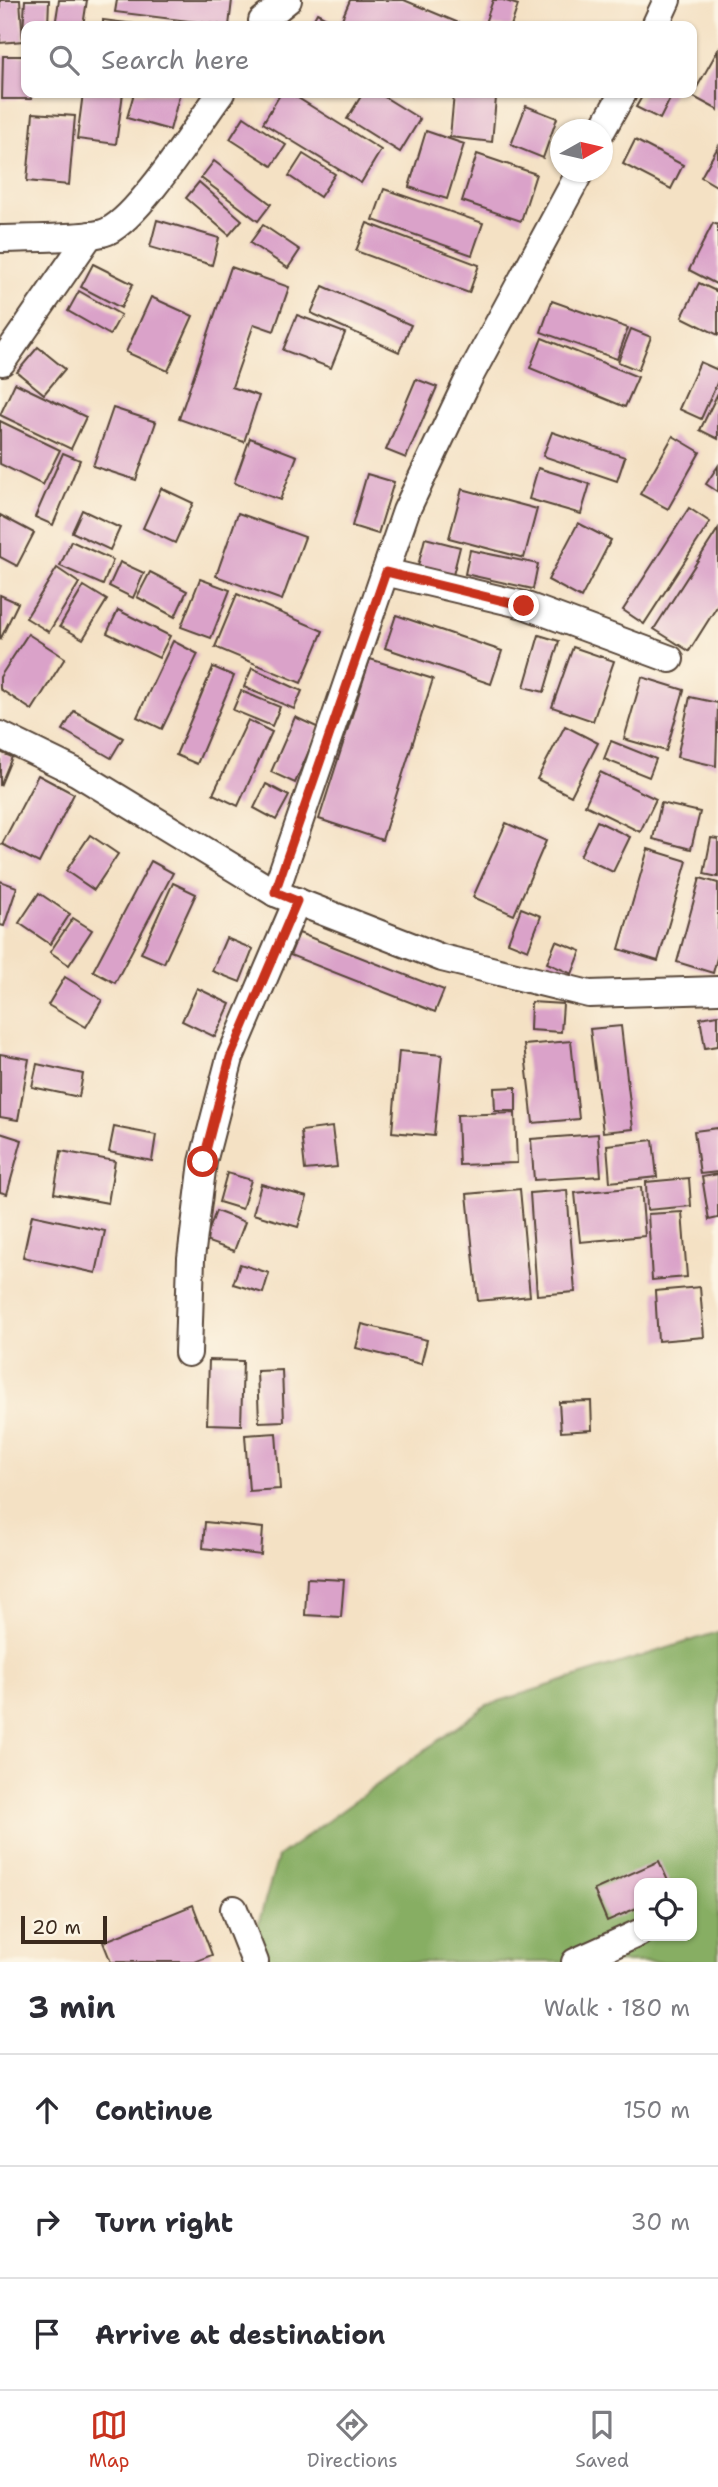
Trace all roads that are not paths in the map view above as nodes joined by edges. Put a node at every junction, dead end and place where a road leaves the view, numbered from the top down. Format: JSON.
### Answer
{"nodes":[{"id":1,"x":288,"y":0,"type":"edge"},
{"id":2,"x":667,"y":0,"type":"edge"},
{"id":3,"x":264,"y":16,"type":"edge"},
{"id":4,"x":657,"y":21,"type":"edge"},
{"id":5,"x":217,"y":98,"type":"edge"},
{"id":6,"x":620,"y":98,"type":"edge"},
{"id":7,"x":609,"y":119,"type":"edge"},
{"id":8,"x":575,"y":182,"type":"edge"},
{"id":9,"x":90,"y":235,"type":"junction"},
{"id":10,"x":0,"y":239,"type":"edge"},
{"id":11,"x":2,"y":362,"type":"dead end"},
{"id":12,"x":386,"y":572,"type":"junction"},
{"id":13,"x":670,"y":659,"type":"dead end"},
{"id":14,"x":0,"y":735,"type":"edge"},
{"id":15,"x":286,"y":897,"type":"junction"},
{"id":16,"x":718,"y":990,"type":"edge"},
{"id":17,"x":188,"y":1353,"type":"dead end"},
{"id":18,"x":234,"y":1909,"type":"dead end"},
{"id":19,"x":634,"y":1935,"type":"edge"},
{"id":20,"x":255,"y":1962,"type":"edge"},
{"id":21,"x":575,"y":1962,"type":"edge"}],
"edges":[{"from":1,"to":3,"type":"street"},
{"from":2,"to":4,"type":"street"},
{"from":5,"to":9,"type":"street"},
{"from":6,"to":7,"type":"street"},
{"from":8,"to":12,"type":"street"},
{"from":9,"to":10,"type":"street"},
{"from":9,"to":11,"type":"street"},
{"from":12,"to":13,"type":"street"},
{"from":12,"to":15,"type":"street"},
{"from":14,"to":15,"type":"street"},
{"from":15,"to":16,"type":"street"},
{"from":15,"to":17,"type":"street"},
{"from":18,"to":20,"type":"street"},
{"from":19,"to":21,"type":"street"}]}
